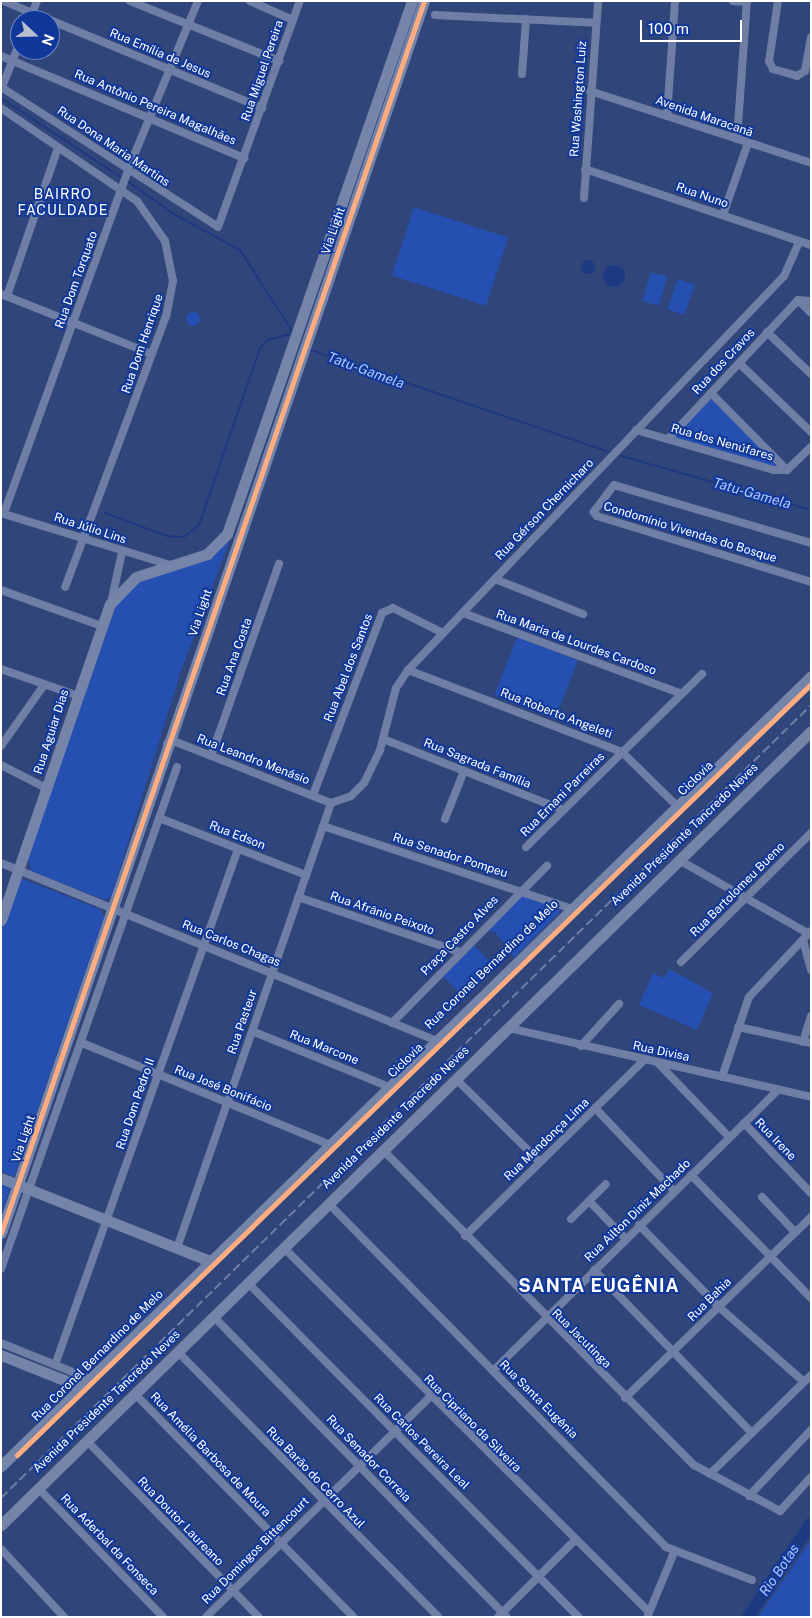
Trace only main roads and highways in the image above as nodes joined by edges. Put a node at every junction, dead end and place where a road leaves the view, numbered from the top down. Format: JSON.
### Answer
{"nodes":[{"id":1,"x":412,"y":1,"type":"edge"},
{"id":2,"x":424,"y":1,"type":"edge"},
{"id":3,"x":110,"y":604,"type":"joint"},
{"id":4,"x":811,"y":676,"type":"edge"},
{"id":5,"x":811,"y":731,"type":"edge"},
{"id":6,"x":1,"y":920,"type":"edge"},
{"id":7,"x":1,"y":1178,"type":"edge"},
{"id":8,"x":18,"y":1185,"type":"junction"},
{"id":9,"x":1,"y":1233,"type":"edge"},
{"id":10,"x":210,"y":1261,"type":"junction"},
{"id":11,"x":1,"y":1355,"type":"edge"},
{"id":12,"x":86,"y":1383,"type":"junction"},
{"id":13,"x":1,"y":1466,"type":"edge"},
{"id":14,"x":1,"y":1525,"type":"edge"}],
"edges":[{"from":1,"to":3,"type":"main road","name":"Via Light"},
{"from":2,"to":8,"type":"main road","name":"Via Light"},
{"from":3,"to":6,"type":"main road","name":"Rua Aguiar Dias"},
{"from":4,"to":10,"type":"main road","name":"Rua Coronel Bernardino de Melo"},
{"from":5,"to":14,"type":"main road","name":"Avenida Presidente Tancredo Neves"},
{"from":7,"to":8,"type":"main road"},
{"from":8,"to":9,"type":"main road","name":"Via Light"},
{"from":8,"to":10,"type":"main road"},
{"from":10,"to":12,"type":"main road","name":"Rua Coronel Bernardino de Melo"},
{"from":11,"to":12,"type":"main road"},
{"from":12,"to":13,"type":"main road","name":"Rua Coronel Bernardino de Melo"}]}
